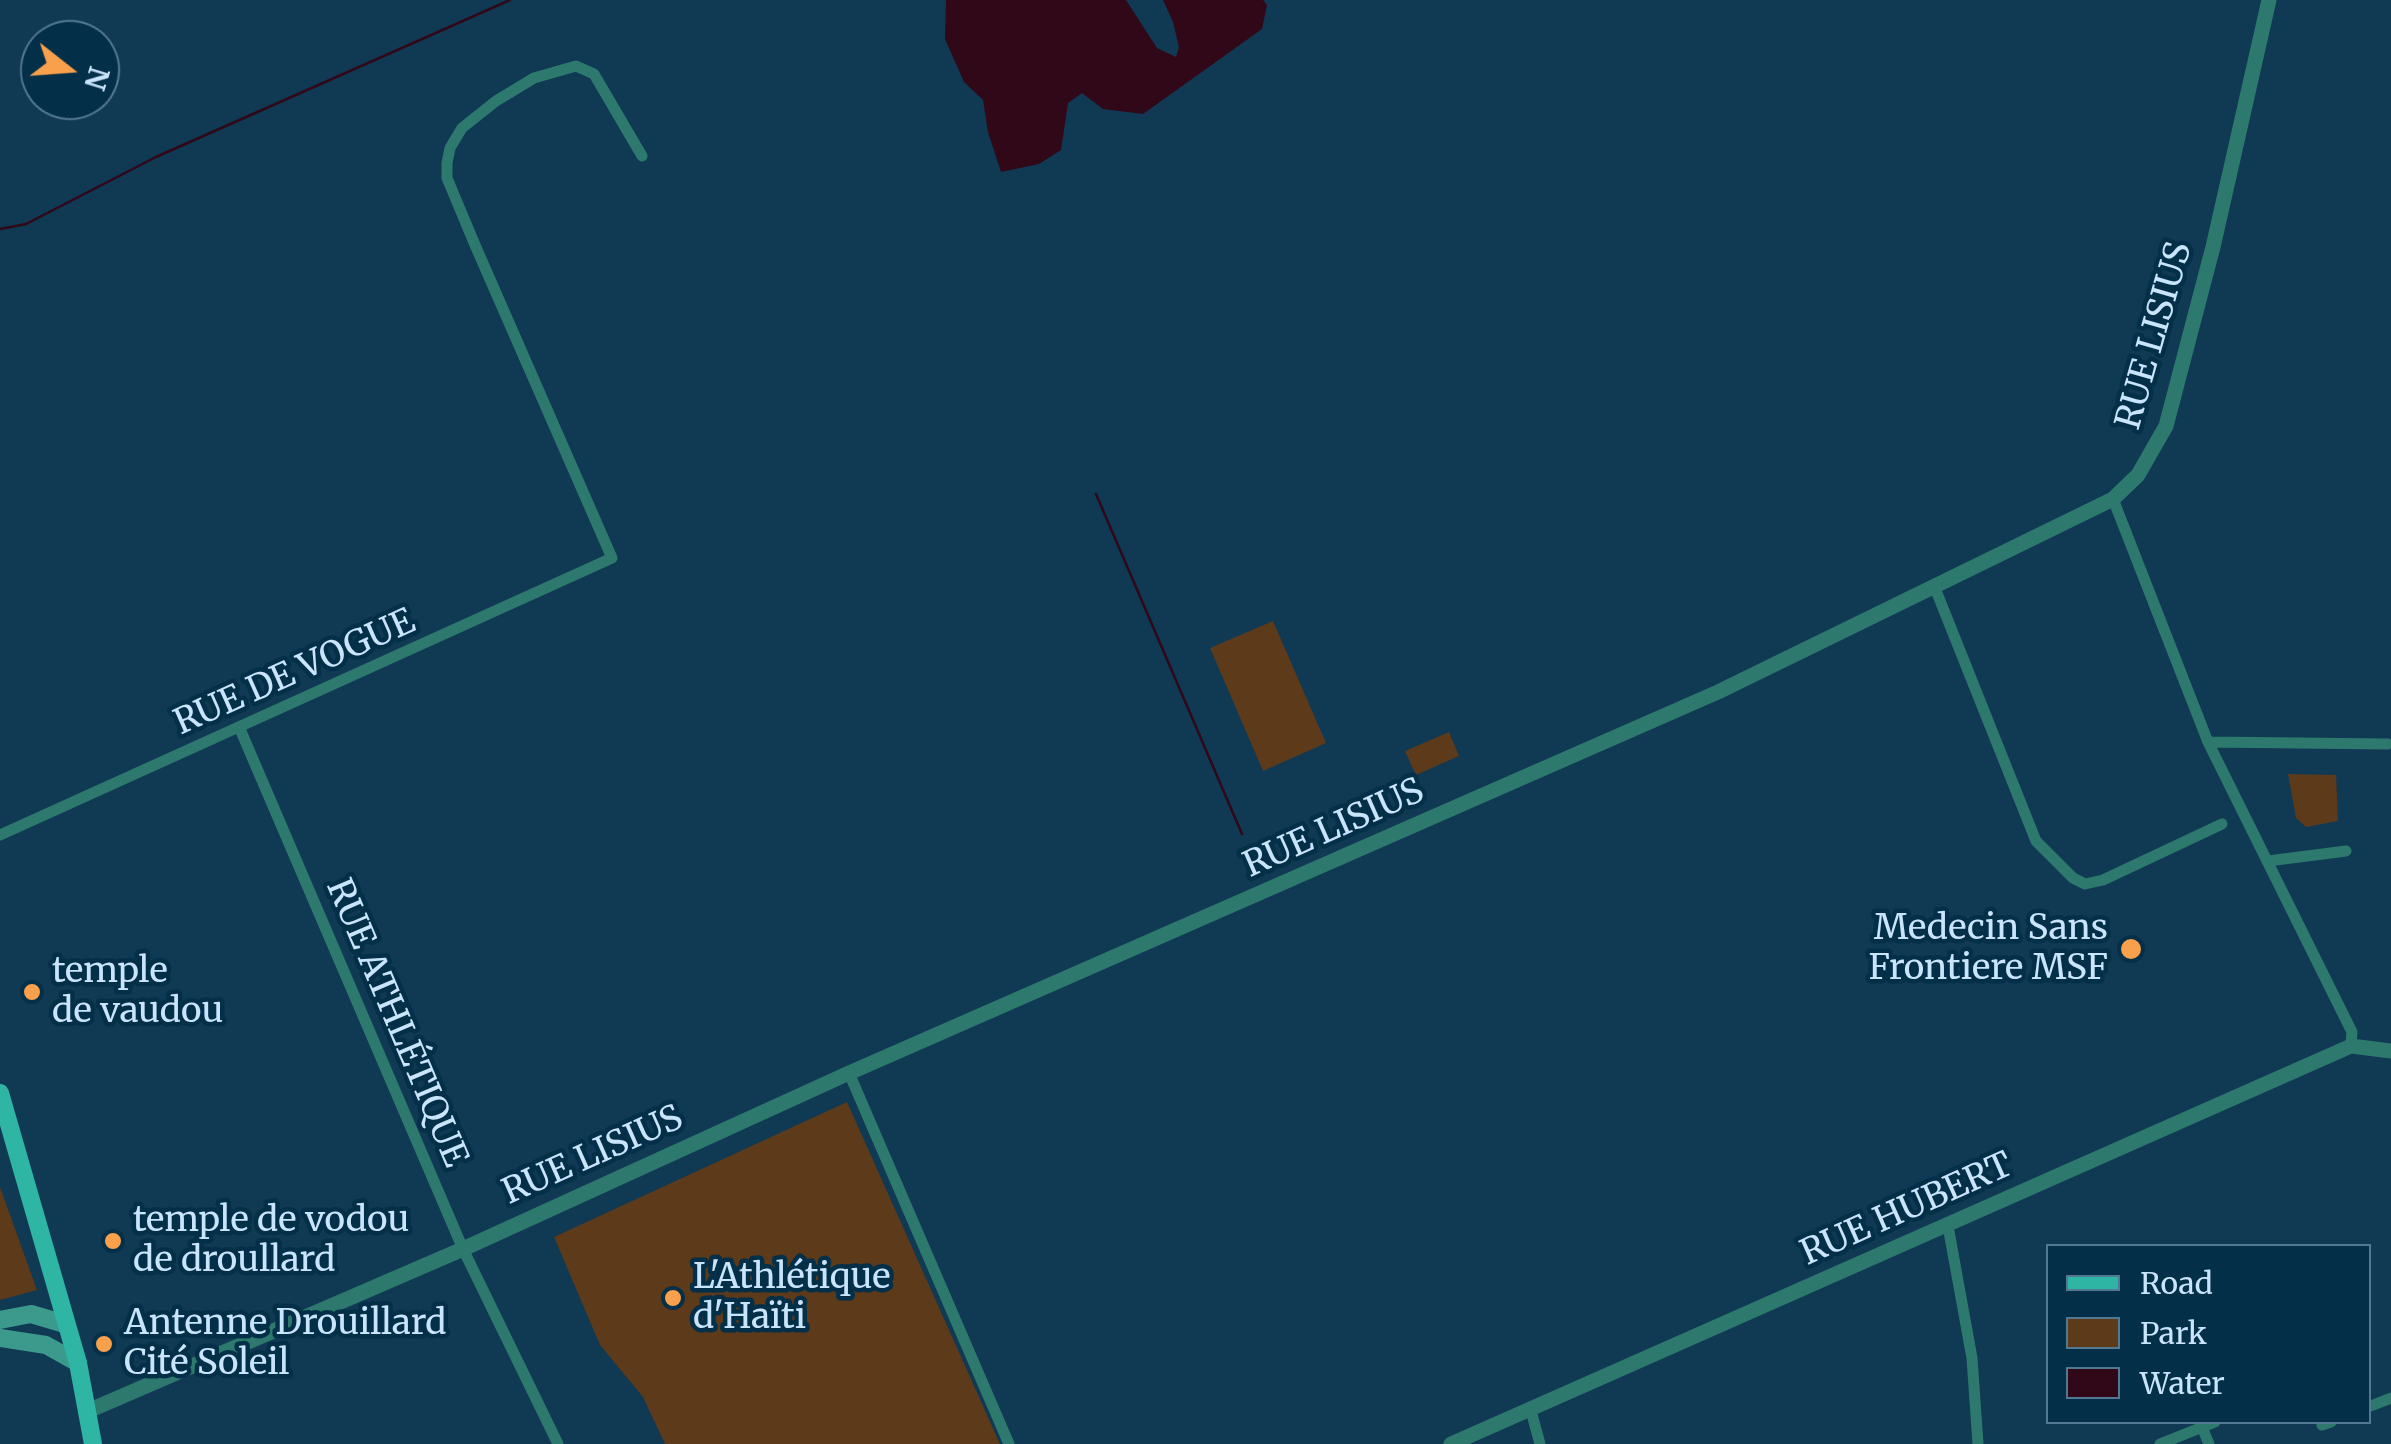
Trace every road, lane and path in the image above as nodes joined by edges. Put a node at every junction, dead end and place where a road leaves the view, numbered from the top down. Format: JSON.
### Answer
{"nodes":[{"id":1,"x":2269,"y":0,"type":"edge"},
{"id":2,"x":642,"y":156,"type":"dead end"},
{"id":3,"x":2115,"y":506,"type":"junction"},
{"id":4,"x":1935,"y":588,"type":"junction"},
{"id":5,"x":240,"y":729,"type":"junction"},
{"id":6,"x":2208,"y":742,"type":"junction"},
{"id":7,"x":2388,"y":744,"type":"dead end"},
{"id":8,"x":2222,"y":824,"type":"dead end"},
{"id":9,"x":0,"y":835,"type":"edge"},
{"id":10,"x":2346,"y":851,"type":"dead end"},
{"id":11,"x":2268,"y":861,"type":"junction"},
{"id":12,"x":2351,"y":1046,"type":"junction"},
{"id":13,"x":2391,"y":1051,"type":"edge"},
{"id":14,"x":849,"y":1073,"type":"junction"},
{"id":15,"x":0,"y":1093,"type":"edge"},
{"id":16,"x":1948,"y":1226,"type":"junction"},
{"id":17,"x":463,"y":1249,"type":"junction"},
{"id":18,"x":0,"y":1320,"type":"edge"},
{"id":19,"x":65,"y":1324,"type":"junction"},
{"id":20,"x":0,"y":1338,"type":"edge"},
{"id":21,"x":78,"y":1363,"type":"junction"},
{"id":22,"x":1530,"y":1407,"type":"junction"},
{"id":23,"x":88,"y":1413,"type":"junction"},
{"id":24,"x":2210,"y":1424,"type":"edge"},
{"id":25,"x":2202,"y":1427,"type":"junction"},
{"id":26,"x":93,"y":1444,"type":"edge"},
{"id":27,"x":558,"y":1444,"type":"edge"},
{"id":28,"x":1010,"y":1444,"type":"edge"},
{"id":29,"x":1450,"y":1444,"type":"edge"},
{"id":30,"x":1540,"y":1444,"type":"edge"},
{"id":31,"x":1978,"y":1444,"type":"edge"},
{"id":32,"x":2160,"y":1444,"type":"edge"},
{"id":33,"x":2209,"y":1444,"type":"edge"}],
"edges":[{"from":1,"to":3,"type":"street","name":"RUE LISIUS"},
{"from":2,"to":5,"type":"street","name":"RUE DE VOGUE"},
{"from":3,"to":4,"type":"street","name":"RUE LISIUS"},
{"from":3,"to":6,"type":"street"},
{"from":4,"to":8,"type":"street"},
{"from":4,"to":14,"type":"street","name":"RUE LISIUS"},
{"from":5,"to":9,"type":"street","name":"RUE DE VOGUE"},
{"from":5,"to":17,"type":"street","name":"RUE ATHLÉTIQUE"},
{"from":6,"to":7,"type":"street"},
{"from":6,"to":11,"type":"street"},
{"from":10,"to":11,"type":"street"},
{"from":11,"to":12,"type":"street"},
{"from":12,"to":13,"type":"street"},
{"from":12,"to":16,"type":"street","name":"RUE HUBERT"},
{"from":14,"to":17,"type":"street","name":"RUE LISIUS"},
{"from":14,"to":28,"type":"street"},
{"from":15,"to":19,"type":"main road"},
{"from":16,"to":22,"type":"street","name":"RUE HUBERT"},
{"from":16,"to":31,"type":"street"},
{"from":17,"to":23,"type":"street","name":"RUE LISIUS"},
{"from":17,"to":27,"type":"street","name":"RUE ATHLÉTIQUE"},
{"from":18,"to":19,"type":"main road"},
{"from":19,"to":21,"type":"main road"},
{"from":20,"to":21,"type":"main road"},
{"from":21,"to":23,"type":"main road"},
{"from":22,"to":29,"type":"street","name":"RUE HUBERT"},
{"from":22,"to":30,"type":"street"},
{"from":23,"to":26,"type":"main road"},
{"from":24,"to":25,"type":"street"},
{"from":25,"to":32,"type":"street"},
{"from":25,"to":33,"type":"street"}]}
